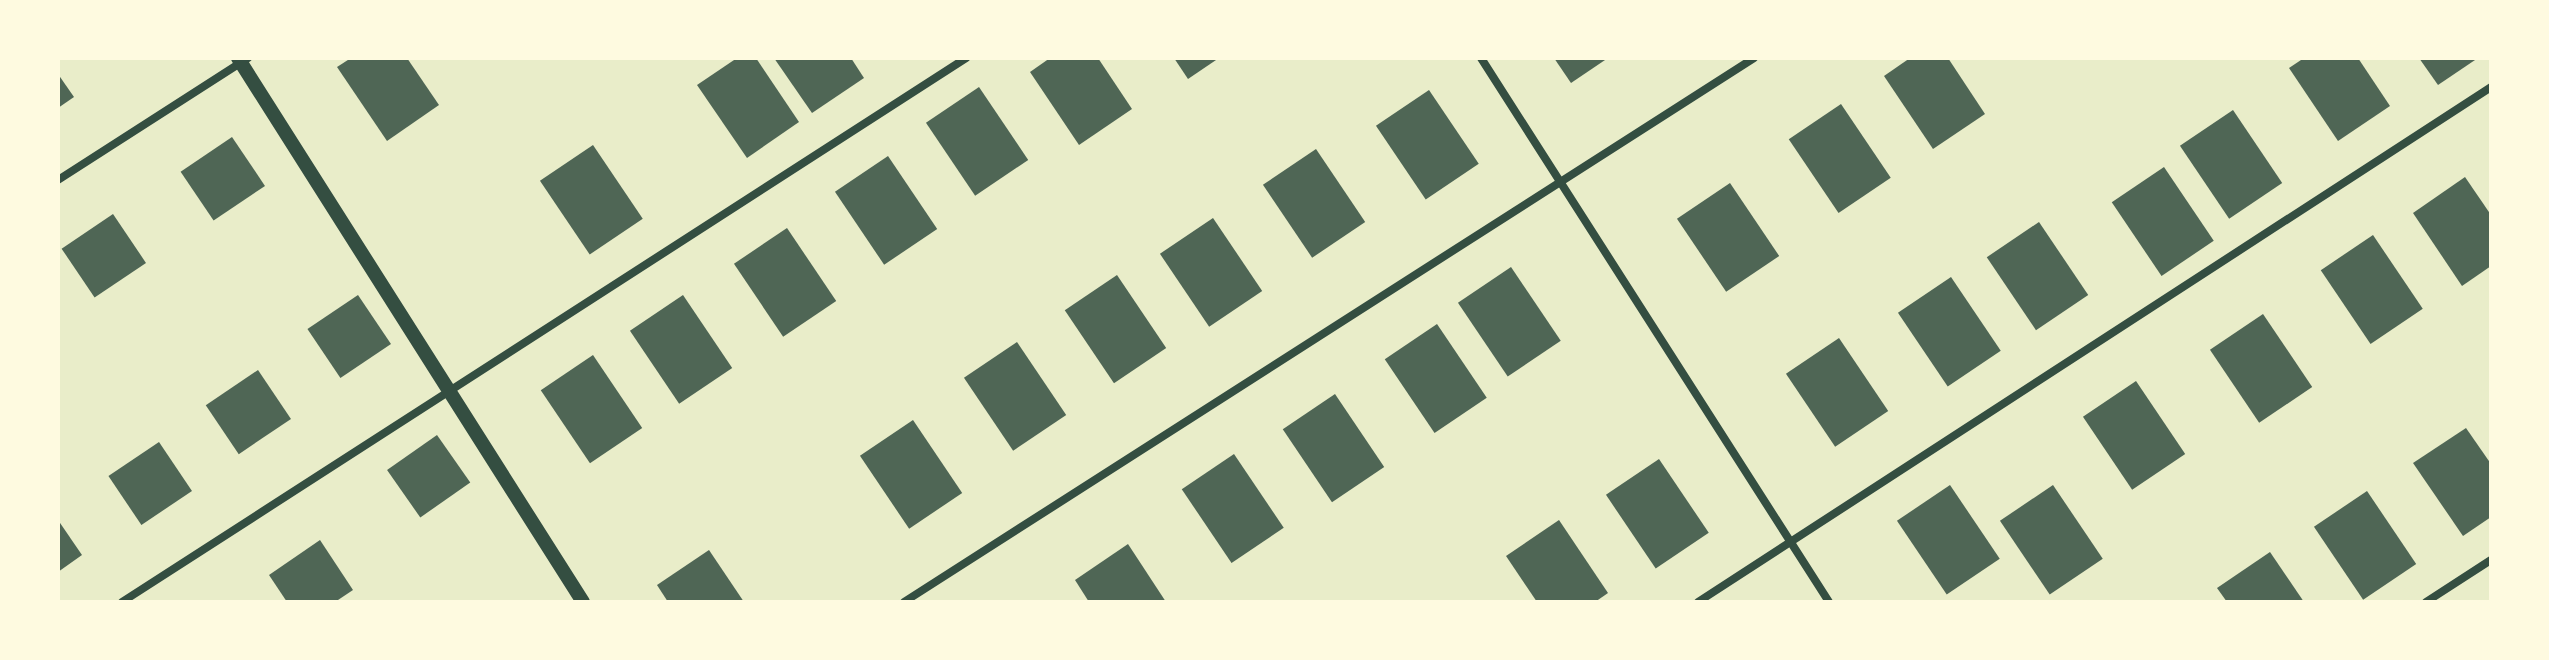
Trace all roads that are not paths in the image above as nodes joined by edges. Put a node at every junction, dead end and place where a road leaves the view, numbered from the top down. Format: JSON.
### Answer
{"nodes":[{"id":1,"x":966,"y":58,"type":"edge"},
{"id":2,"x":1481,"y":58,"type":"edge"},
{"id":3,"x":1754,"y":58,"type":"edge"},
{"id":4,"x":242,"y":60,"type":"edge"},
{"id":5,"x":2491,"y":87,"type":"edge"},
{"id":6,"x":58,"y":180,"type":"edge"},
{"id":7,"x":1558,"y":182,"type":"junction"},
{"id":8,"x":449,"y":392,"type":"junction"},
{"id":9,"x":1791,"y":542,"type":"junction"},
{"id":10,"x":2491,"y":560,"type":"edge"},
{"id":11,"x":122,"y":602,"type":"edge"},
{"id":12,"x":583,"y":602,"type":"edge"},
{"id":13,"x":904,"y":602,"type":"edge"},
{"id":14,"x":1698,"y":602,"type":"edge"},
{"id":15,"x":1829,"y":602,"type":"edge"},
{"id":16,"x":2426,"y":602,"type":"edge"}],
"edges":[{"from":1,"to":8,"type":"street"},
{"from":2,"to":7,"type":"street"},
{"from":3,"to":7,"type":"street"},
{"from":4,"to":6,"type":"street"},
{"from":4,"to":8,"type":"street"},
{"from":5,"to":9,"type":"street"},
{"from":7,"to":9,"type":"street"},
{"from":7,"to":13,"type":"street"},
{"from":8,"to":11,"type":"street"},
{"from":8,"to":12,"type":"street"},
{"from":9,"to":14,"type":"street"},
{"from":9,"to":15,"type":"street"},
{"from":10,"to":16,"type":"street"}]}
